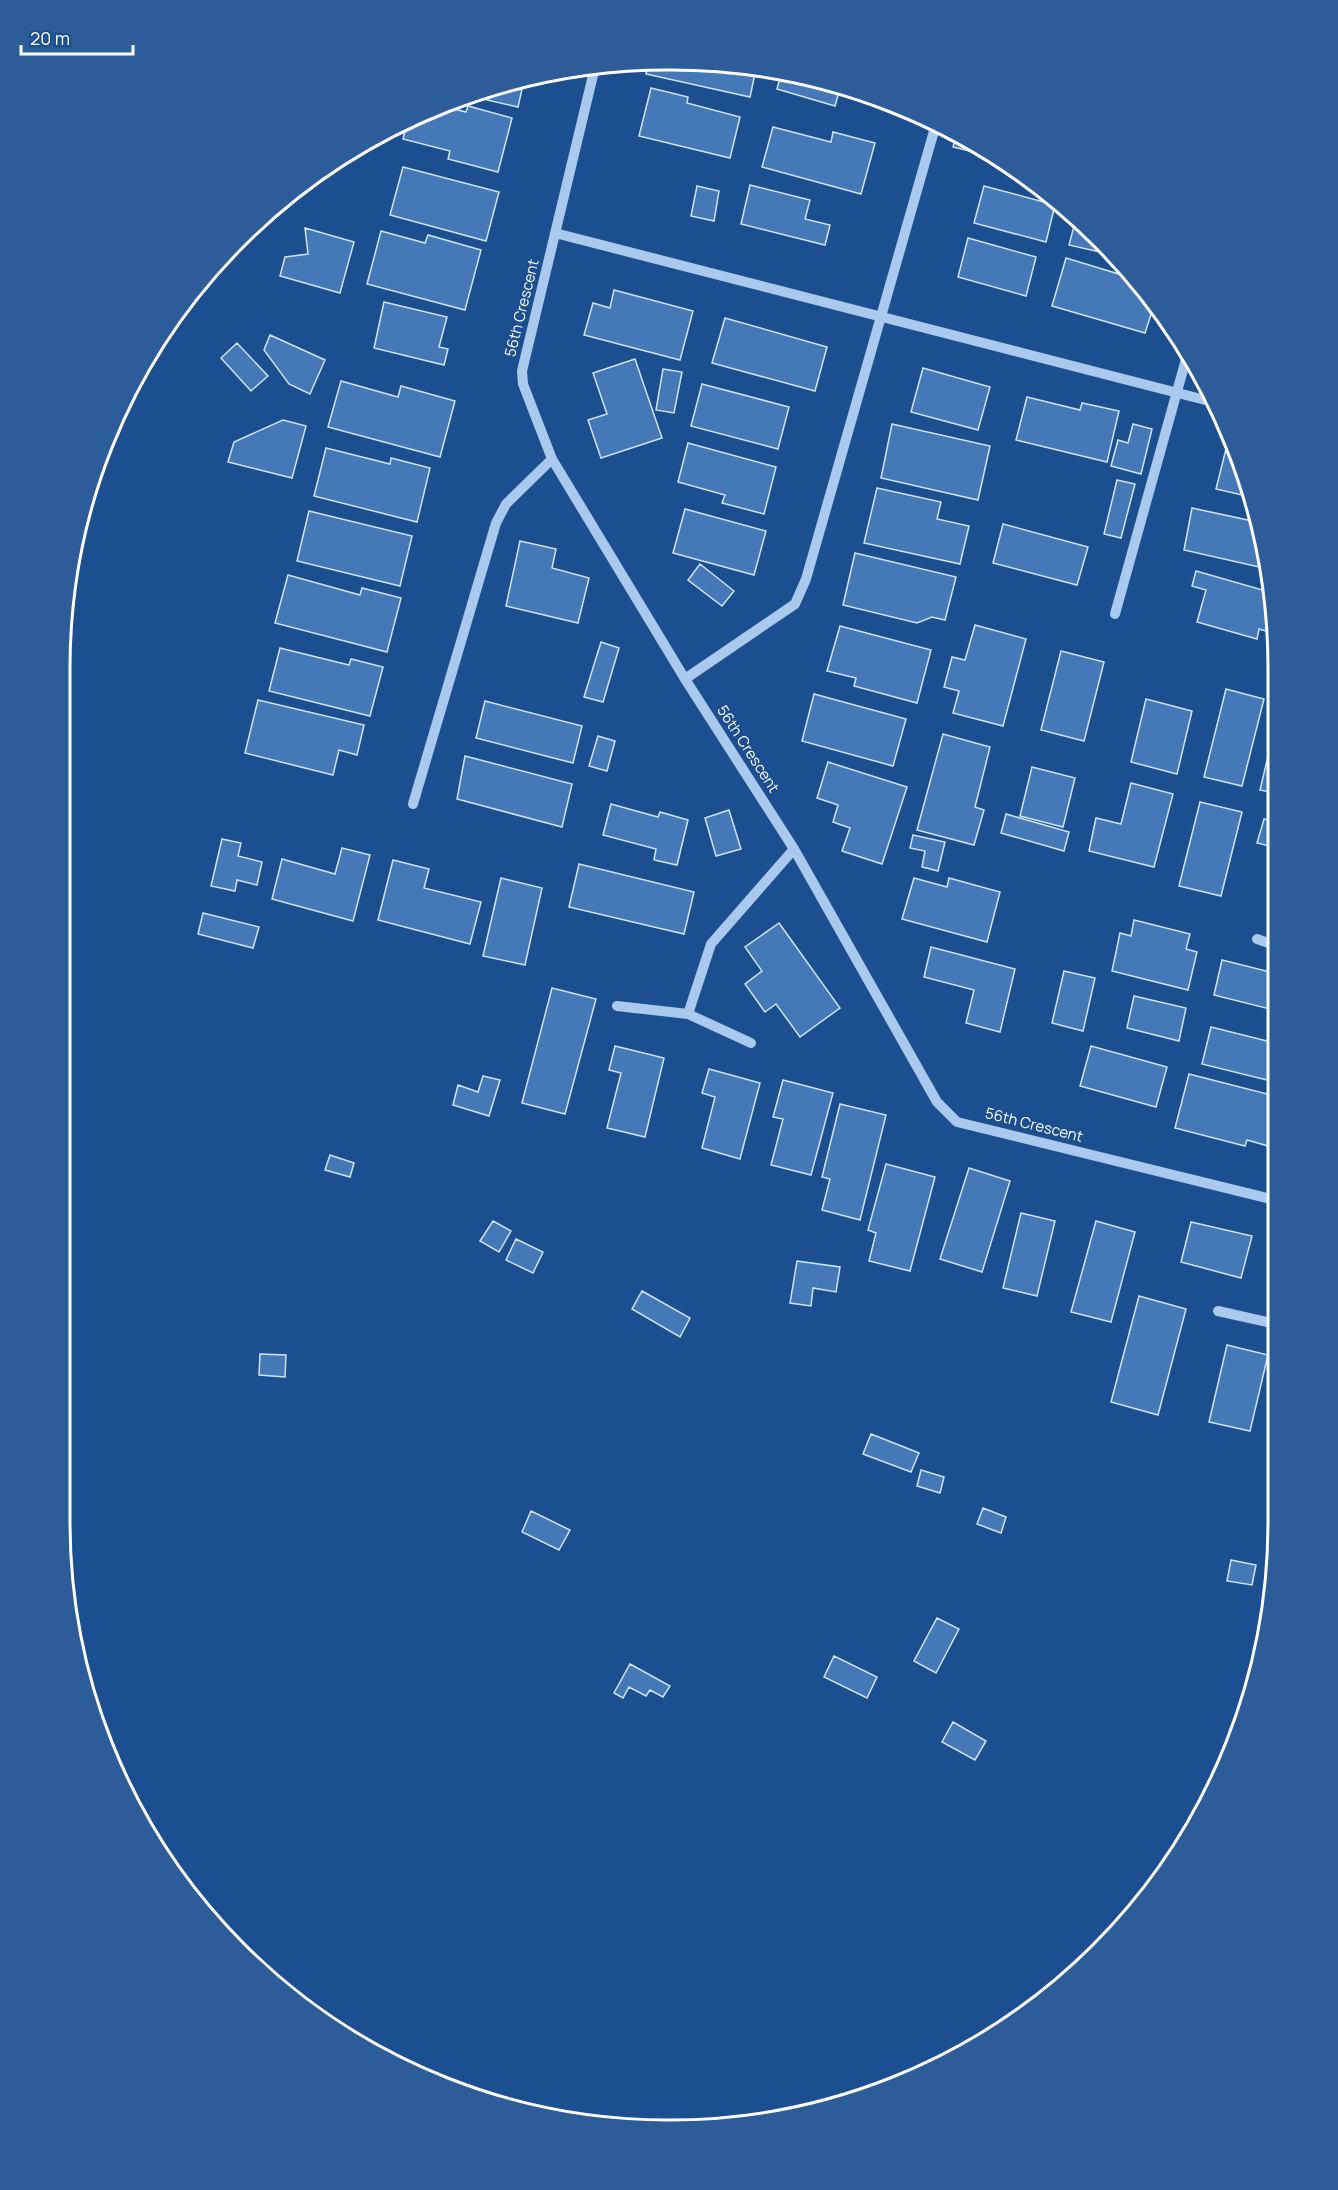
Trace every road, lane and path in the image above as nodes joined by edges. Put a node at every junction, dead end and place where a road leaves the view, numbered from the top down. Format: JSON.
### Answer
{"nodes":[{"id":1,"x":593,"y":76,"type":"edge"},
{"id":2,"x":934,"y":132,"type":"edge"},
{"id":3,"x":555,"y":232,"type":"junction"},
{"id":4,"x":882,"y":316,"type":"junction"},
{"id":5,"x":1184,"y":366,"type":"edge"},
{"id":6,"x":1177,"y":393,"type":"junction"},
{"id":7,"x":1203,"y":399,"type":"edge"},
{"id":8,"x":552,"y":459,"type":"junction"},
{"id":9,"x":1115,"y":614,"type":"dead end"},
{"id":10,"x":685,"y":679,"type":"junction"},
{"id":11,"x":413,"y":804,"type":"dead end"},
{"id":12,"x":794,"y":849,"type":"junction"},
{"id":13,"x":1257,"y":939,"type":"dead end"},
{"id":14,"x":1268,"y":943,"type":"edge"},
{"id":15,"x":618,"y":1006,"type":"dead end"},
{"id":16,"x":688,"y":1014,"type":"junction"},
{"id":17,"x":751,"y":1042,"type":"dead end"},
{"id":18,"x":1268,"y":1198,"type":"edge"},
{"id":19,"x":1218,"y":1311,"type":"dead end"},
{"id":20,"x":1268,"y":1322,"type":"edge"}],
"edges":[{"from":1,"to":3,"type":"street","name":"56th Crescent"},
{"from":2,"to":4,"type":"street"},
{"from":3,"to":4,"type":"street"},
{"from":3,"to":8,"type":"street","name":"56th Crescent"},
{"from":4,"to":6,"type":"street"},
{"from":4,"to":10,"type":"street"},
{"from":5,"to":6,"type":"street"},
{"from":6,"to":7,"type":"street"},
{"from":6,"to":9,"type":"street"},
{"from":8,"to":10,"type":"street","name":"56th Crescent"},
{"from":8,"to":11,"type":"street"},
{"from":10,"to":12,"type":"street","name":"56th Crescent"},
{"from":12,"to":16,"type":"street"},
{"from":12,"to":18,"type":"street","name":"56th Crescent"},
{"from":13,"to":14,"type":"street"},
{"from":15,"to":16,"type":"street"},
{"from":16,"to":17,"type":"street"},
{"from":19,"to":20,"type":"street"}]}
